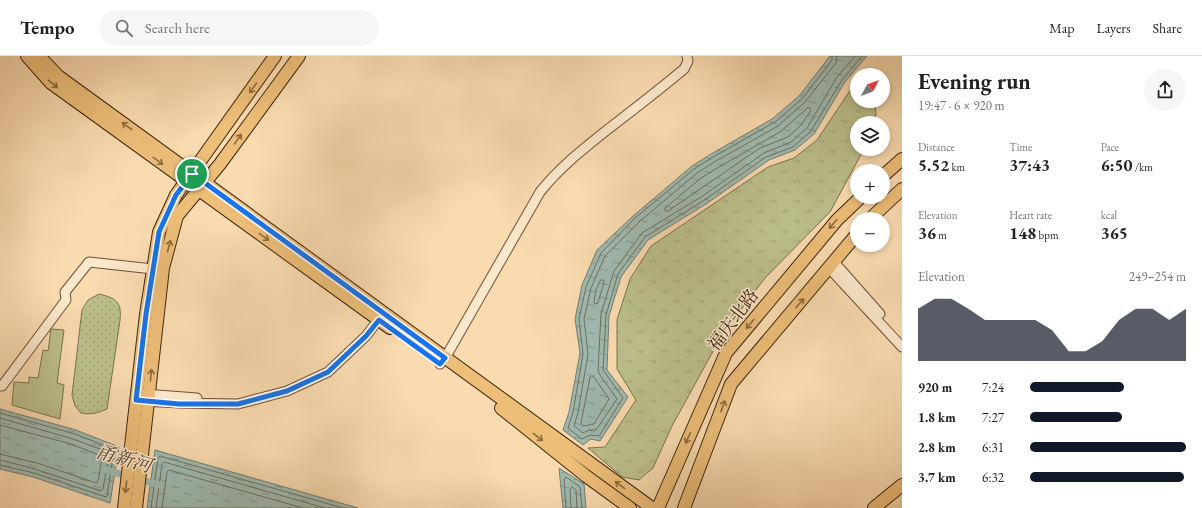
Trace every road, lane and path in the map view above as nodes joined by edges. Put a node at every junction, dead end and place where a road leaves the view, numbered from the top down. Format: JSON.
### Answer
{"nodes":[{"id":1,"x":26,"y":56,"type":"edge"},
{"id":2,"x":39,"y":56,"type":"edge"},
{"id":3,"x":275,"y":56,"type":"edge"},
{"id":4,"x":299,"y":56,"type":"edge"},
{"id":5,"x":687,"y":56,"type":"edge"},
{"id":6,"x":902,"y":159,"type":"edge"},
{"id":7,"x":890,"y":170,"type":"edge"},
{"id":8,"x":189,"y":178,"type":"junction"},
{"id":9,"x":202,"y":186,"type":"junction"},
{"id":10,"x":902,"y":189,"type":"edge"},
{"id":11,"x":853,"y":204,"type":"edge"},
{"id":12,"x":877,"y":212,"type":"edge"},
{"id":13,"x":850,"y":243,"type":"edge"},
{"id":14,"x":832,"y":265,"type":"junction"},
{"id":15,"x":153,"y":269,"type":"junction"},
{"id":16,"x":380,"y":315,"type":"junction"},
{"id":17,"x":902,"y":340,"type":"edge"},
{"id":18,"x":902,"y":347,"type":"edge"},
{"id":19,"x":442,"y":361,"type":"junction"},
{"id":20,"x":0,"y":386,"type":"edge"},
{"id":21,"x":142,"y":397,"type":"junction"},
{"id":22,"x":902,"y":485,"type":"edge"},
{"id":23,"x":124,"y":508,"type":"edge"},
{"id":24,"x":136,"y":508,"type":"edge"},
{"id":25,"x":630,"y":508,"type":"edge"},
{"id":26,"x":652,"y":508,"type":"edge"},
{"id":27,"x":658,"y":508,"type":"edge"},
{"id":28,"x":684,"y":508,"type":"edge"},
{"id":29,"x":874,"y":508,"type":"edge"}],
"edges":[{"from":1,"to":8,"type":"main road","one_way":true},
{"from":8,"to":2,"type":"main road","one_way":true},
{"from":3,"to":8,"type":"main road","one_way":true},
{"from":9,"to":4,"type":"main road","one_way":true},
{"from":5,"to":19,"type":"street"},
{"from":6,"to":7,"type":"main road"},
{"from":8,"to":9,"type":"main road"},
{"from":8,"to":15,"type":"main road"},
{"from":9,"to":16,"type":"main road"},
{"from":21,"to":9,"type":"main road","one_way":true},
{"from":10,"to":12,"type":"main road"},
{"from":11,"to":27,"type":"main road","name":"福庆北路","one_way":true},
{"from":13,"to":14,"type":"main road"},
{"from":14,"to":17,"type":"street"},
{"from":14,"to":18,"type":"street"},
{"from":28,"to":14,"type":"main road","one_way":true},
{"from":15,"to":20,"type":"street"},
{"from":15,"to":21,"type":"main road"},
{"from":16,"to":19,"type":"main road"},
{"from":16,"to":21,"type":"street"},
{"from":19,"to":25,"type":"main road","one_way":true},
{"from":26,"to":19,"type":"main road","one_way":true},
{"from":21,"to":23,"type":"main road","one_way":true},
{"from":21,"to":24,"type":"main road"},
{"from":22,"to":29,"type":"main road"}]}
